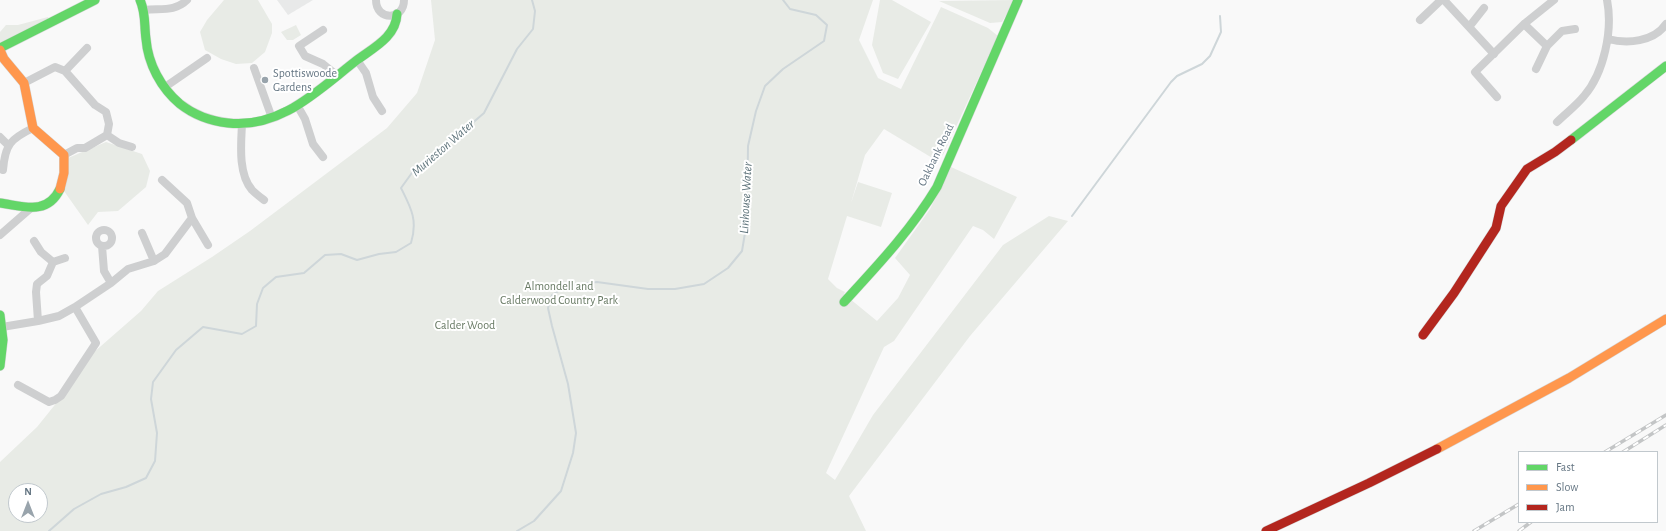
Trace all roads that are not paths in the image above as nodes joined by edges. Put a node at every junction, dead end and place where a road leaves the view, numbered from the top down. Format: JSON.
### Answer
{"nodes":[{"id":1,"x":95,"y":0,"type":"edge"},
{"id":2,"x":140,"y":0,"type":"edge"},
{"id":3,"x":187,"y":0,"type":"edge"},
{"id":4,"x":376,"y":0,"type":"edge"},
{"id":5,"x":404,"y":0,"type":"edge"},
{"id":6,"x":1018,"y":0,"type":"edge"},
{"id":7,"x":1441,"y":0,"type":"edge"},
{"id":8,"x":1444,"y":0,"type":"edge"},
{"id":9,"x":1554,"y":0,"type":"edge"},
{"id":10,"x":1607,"y":0,"type":"edge"},
{"id":11,"x":84,"y":2,"type":"edge"},
{"id":12,"x":1484,"y":8,"type":"dead end"},
{"id":13,"x":145,"y":10,"type":"junction"},
{"id":14,"x":397,"y":14,"type":"junction"},
{"id":15,"x":1420,"y":20,"type":"dead end"},
{"id":16,"x":1524,"y":24,"type":"junction"},
{"id":17,"x":1666,"y":24,"type":"edge"},
{"id":18,"x":1469,"y":27,"type":"junction"},
{"id":19,"x":1575,"y":29,"type":"dead end"},
{"id":20,"x":323,"y":30,"type":"dead end"},
{"id":21,"x":1608,"y":39,"type":"junction"},
{"id":22,"x":1547,"y":46,"type":"junction"},
{"id":23,"x":87,"y":48,"type":"dead end"},
{"id":24,"x":0,"y":49,"type":"edge"},
{"id":25,"x":1494,"y":54,"type":"junction"},
{"id":26,"x":206,"y":58,"type":"dead end"},
{"id":27,"x":357,"y":60,"type":"junction"},
{"id":28,"x":1666,"y":66,"type":"edge"},
{"id":29,"x":254,"y":68,"type":"dead end"},
{"id":30,"x":1536,"y":69,"type":"dead end"},
{"id":31,"x":65,"y":71,"type":"junction"},
{"id":32,"x":338,"y":76,"type":"junction"},
{"id":33,"x":24,"y":83,"type":"junction"},
{"id":34,"x":165,"y":87,"type":"junction"},
{"id":35,"x":1497,"y":97,"type":"dead end"},
{"id":36,"x":297,"y":106,"type":"junction"},
{"id":37,"x":381,"y":106,"type":"dead end"},
{"id":38,"x":272,"y":118,"type":"junction"},
{"id":39,"x":1557,"y":122,"type":"dead end"},
{"id":40,"x":242,"y":124,"type":"junction"},
{"id":41,"x":33,"y":128,"type":"junction"},
{"id":42,"x":107,"y":135,"type":"junction"},
{"id":43,"x":0,"y":137,"type":"edge"},
{"id":44,"x":8,"y":145,"type":"junction"},
{"id":45,"x":132,"y":146,"type":"dead end"},
{"id":46,"x":64,"y":155,"type":"junction"},
{"id":47,"x":323,"y":157,"type":"dead end"},
{"id":48,"x":3,"y":170,"type":"dead end"},
{"id":49,"x":162,"y":180,"type":"dead end"},
{"id":50,"x":264,"y":200,"type":"dead end"},
{"id":51,"x":0,"y":203,"type":"edge"},
{"id":52,"x":32,"y":208,"type":"junction"},
{"id":53,"x":192,"y":218,"type":"junction"},
{"id":54,"x":142,"y":234,"type":"dead end"},
{"id":55,"x":0,"y":235,"type":"edge"},
{"id":56,"x":34,"y":241,"type":"dead end"},
{"id":57,"x":208,"y":245,"type":"dead end"},
{"id":58,"x":102,"y":246,"type":"dead end"},
{"id":59,"x":65,"y":258,"type":"dead end"},
{"id":60,"x":154,"y":261,"type":"junction"},
{"id":61,"x":52,"y":262,"type":"junction"},
{"id":62,"x":111,"y":283,"type":"junction"},
{"id":63,"x":844,"y":302,"type":"dead end"},
{"id":64,"x":76,"y":307,"type":"junction"},
{"id":65,"x":0,"y":315,"type":"edge"},
{"id":66,"x":1666,"y":319,"type":"edge"},
{"id":67,"x":38,"y":321,"type":"junction"},
{"id":68,"x":2,"y":327,"type":"junction"},
{"id":69,"x":1423,"y":335,"type":"dead end"},
{"id":70,"x":0,"y":366,"type":"edge"},
{"id":71,"x":18,"y":385,"type":"dead end"},
{"id":72,"x":1266,"y":531,"type":"edge"}],
"edges":[{"from":1,"to":11,"type":"street"},
{"from":2,"to":13,"type":"street"},
{"from":3,"to":13,"type":"street"},
{"from":4,"to":14,"type":"street"},
{"from":5,"to":14,"type":"street"},
{"from":6,"to":63,"type":"street","name":"Oakbank Road"},
{"from":7,"to":15,"type":"street"},
{"from":8,"to":18,"type":"street"},
{"from":9,"to":16,"type":"street"},
{"from":10,"to":21,"type":"street"},
{"from":11,"to":24,"type":"street"},
{"from":12,"to":18,"type":"street"},
{"from":13,"to":34,"type":"street"},
{"from":14,"to":27,"type":"street"},
{"from":16,"to":22,"type":"street"},
{"from":16,"to":25,"type":"street"},
{"from":17,"to":21,"type":"street"},
{"from":18,"to":25,"type":"street"},
{"from":19,"to":22,"type":"street"},
{"from":20,"to":32,"type":"street"},
{"from":21,"to":39,"type":"street"},
{"from":22,"to":30,"type":"street"},
{"from":23,"to":31,"type":"street"},
{"from":24,"to":33,"type":"street"},
{"from":25,"to":35,"type":"street"},
{"from":26,"to":34,"type":"street"},
{"from":27,"to":32,"type":"street"},
{"from":27,"to":37,"type":"street"},
{"from":28,"to":69,"type":"street"},
{"from":29,"to":38,"type":"street"},
{"from":31,"to":33,"type":"street"},
{"from":31,"to":42,"type":"street"},
{"from":32,"to":36,"type":"street"},
{"from":33,"to":41,"type":"street"},
{"from":34,"to":40,"type":"street"},
{"from":36,"to":38,"type":"street"},
{"from":36,"to":47,"type":"street"},
{"from":38,"to":40,"type":"street"},
{"from":40,"to":50,"type":"street"},
{"from":41,"to":44,"type":"street"},
{"from":41,"to":46,"type":"street"},
{"from":42,"to":45,"type":"street"},
{"from":42,"to":46,"type":"street"},
{"from":43,"to":44,"type":"street"},
{"from":44,"to":48,"type":"street"},
{"from":46,"to":52,"type":"street"},
{"from":49,"to":53,"type":"street"},
{"from":51,"to":52,"type":"street"},
{"from":52,"to":55,"type":"street"},
{"from":53,"to":57,"type":"street"},
{"from":53,"to":60,"type":"street"},
{"from":54,"to":60,"type":"street"},
{"from":56,"to":61,"type":"street"},
{"from":58,"to":62,"type":"street"},
{"from":59,"to":61,"type":"street"},
{"from":60,"to":62,"type":"street"},
{"from":61,"to":67,"type":"street"},
{"from":62,"to":64,"type":"street"},
{"from":64,"to":67,"type":"street"},
{"from":64,"to":71,"type":"street"},
{"from":65,"to":68,"type":"street"},
{"from":66,"to":72,"type":"street"},
{"from":67,"to":68,"type":"street"},
{"from":68,"to":70,"type":"street"}]}
